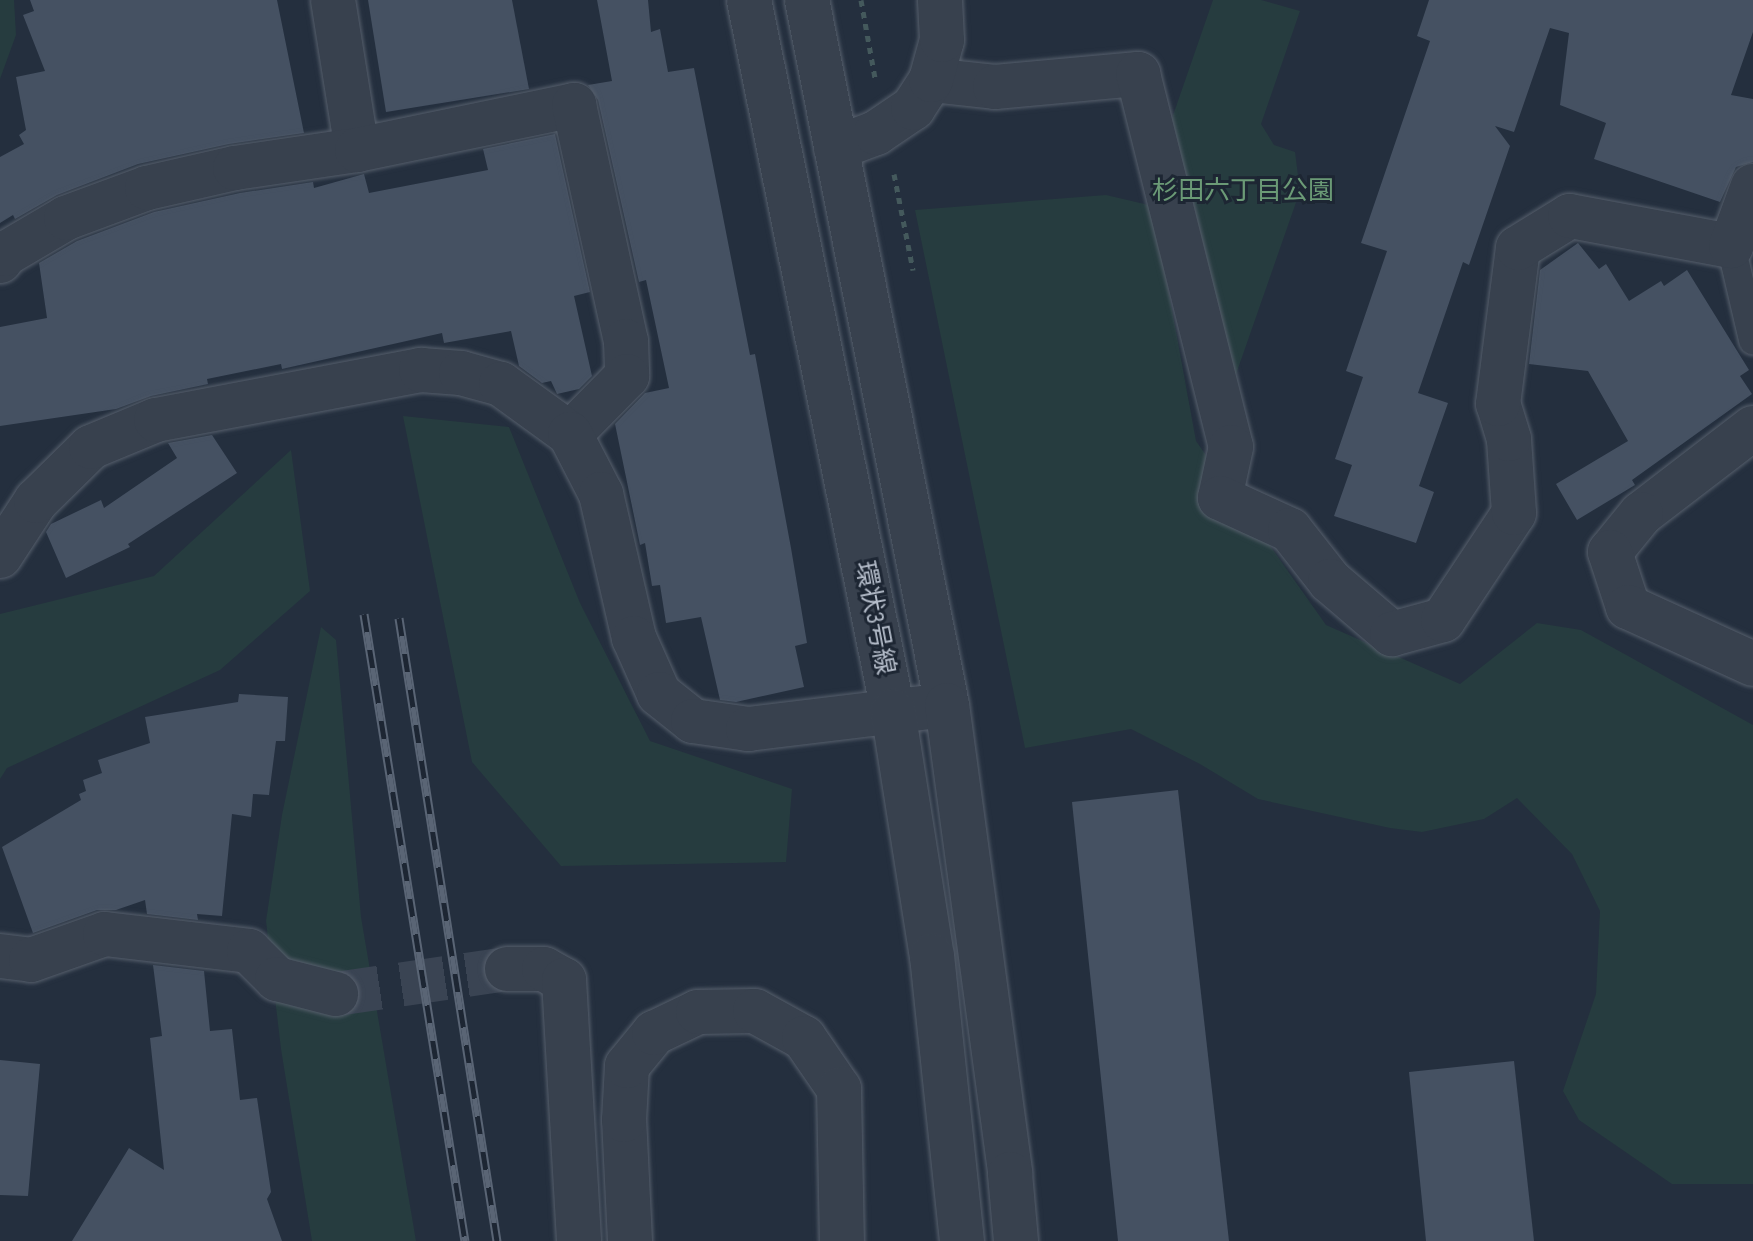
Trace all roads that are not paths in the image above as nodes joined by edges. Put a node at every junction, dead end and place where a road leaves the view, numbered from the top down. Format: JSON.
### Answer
{"nodes":[{"id":1,"x":333,"y":0,"type":"edge"},
{"id":2,"x":749,"y":0,"type":"edge"},
{"id":3,"x":807,"y":0,"type":"edge"},
{"id":4,"x":938,"y":40,"type":"edge"},
{"id":5,"x":836,"y":148,"type":"junction"},
{"id":6,"x":357,"y":150,"type":"junction"},
{"id":7,"x":1753,"y":186,"type":"edge"},
{"id":8,"x":1731,"y":246,"type":"junction"},
{"id":9,"x":0,"y":261,"type":"edge"},
{"id":10,"x":1753,"y":340,"type":"edge"},
{"id":11,"x":1753,"y":428,"type":"edge"},
{"id":12,"x":570,"y":434,"type":"junction"},
{"id":13,"x":0,"y":556,"type":"edge"},
{"id":14,"x":1753,"y":664,"type":"edge"},
{"id":15,"x":947,"y":705,"type":"junction"},
{"id":16,"x":893,"y":711,"type":"junction"},
{"id":17,"x":0,"y":956,"type":"edge"},
{"id":18,"x":507,"y":969,"type":"tunnel mouth"},
{"id":19,"x":336,"y":994,"type":"tunnel mouth"},
{"id":20,"x":579,"y":1241,"type":"edge"},
{"id":21,"x":630,"y":1241,"type":"edge"},
{"id":22,"x":842,"y":1241,"type":"edge"},
{"id":23,"x":962,"y":1241,"type":"edge"},
{"id":24,"x":1016,"y":1241,"type":"edge"}],
"edges":[{"from":1,"to":6,"type":"street"},
{"from":2,"to":16,"type":"street","name":"環状3号線"},
{"from":3,"to":5,"type":"street","name":"環状3号線"},
{"from":4,"to":5,"type":"street"},
{"from":4,"to":8,"type":"street"},
{"from":5,"to":15,"type":"street","name":"環状3号線"},
{"from":6,"to":9,"type":"street"},
{"from":6,"to":12,"type":"street"},
{"from":7,"to":8,"type":"street"},
{"from":8,"to":10,"type":"lane"},
{"from":11,"to":14,"type":"street"},
{"from":12,"to":13,"type":"street"},
{"from":12,"to":16,"type":"street"},
{"from":15,"to":16,"type":"street"},
{"from":15,"to":24,"type":"street","name":"環状3号線"},
{"from":16,"to":23,"type":"street","name":"環状3号線"},
{"from":17,"to":19,"type":"street"},
{"from":18,"to":20,"type":"street"},
{"from":21,"to":22,"type":"street"}]}
